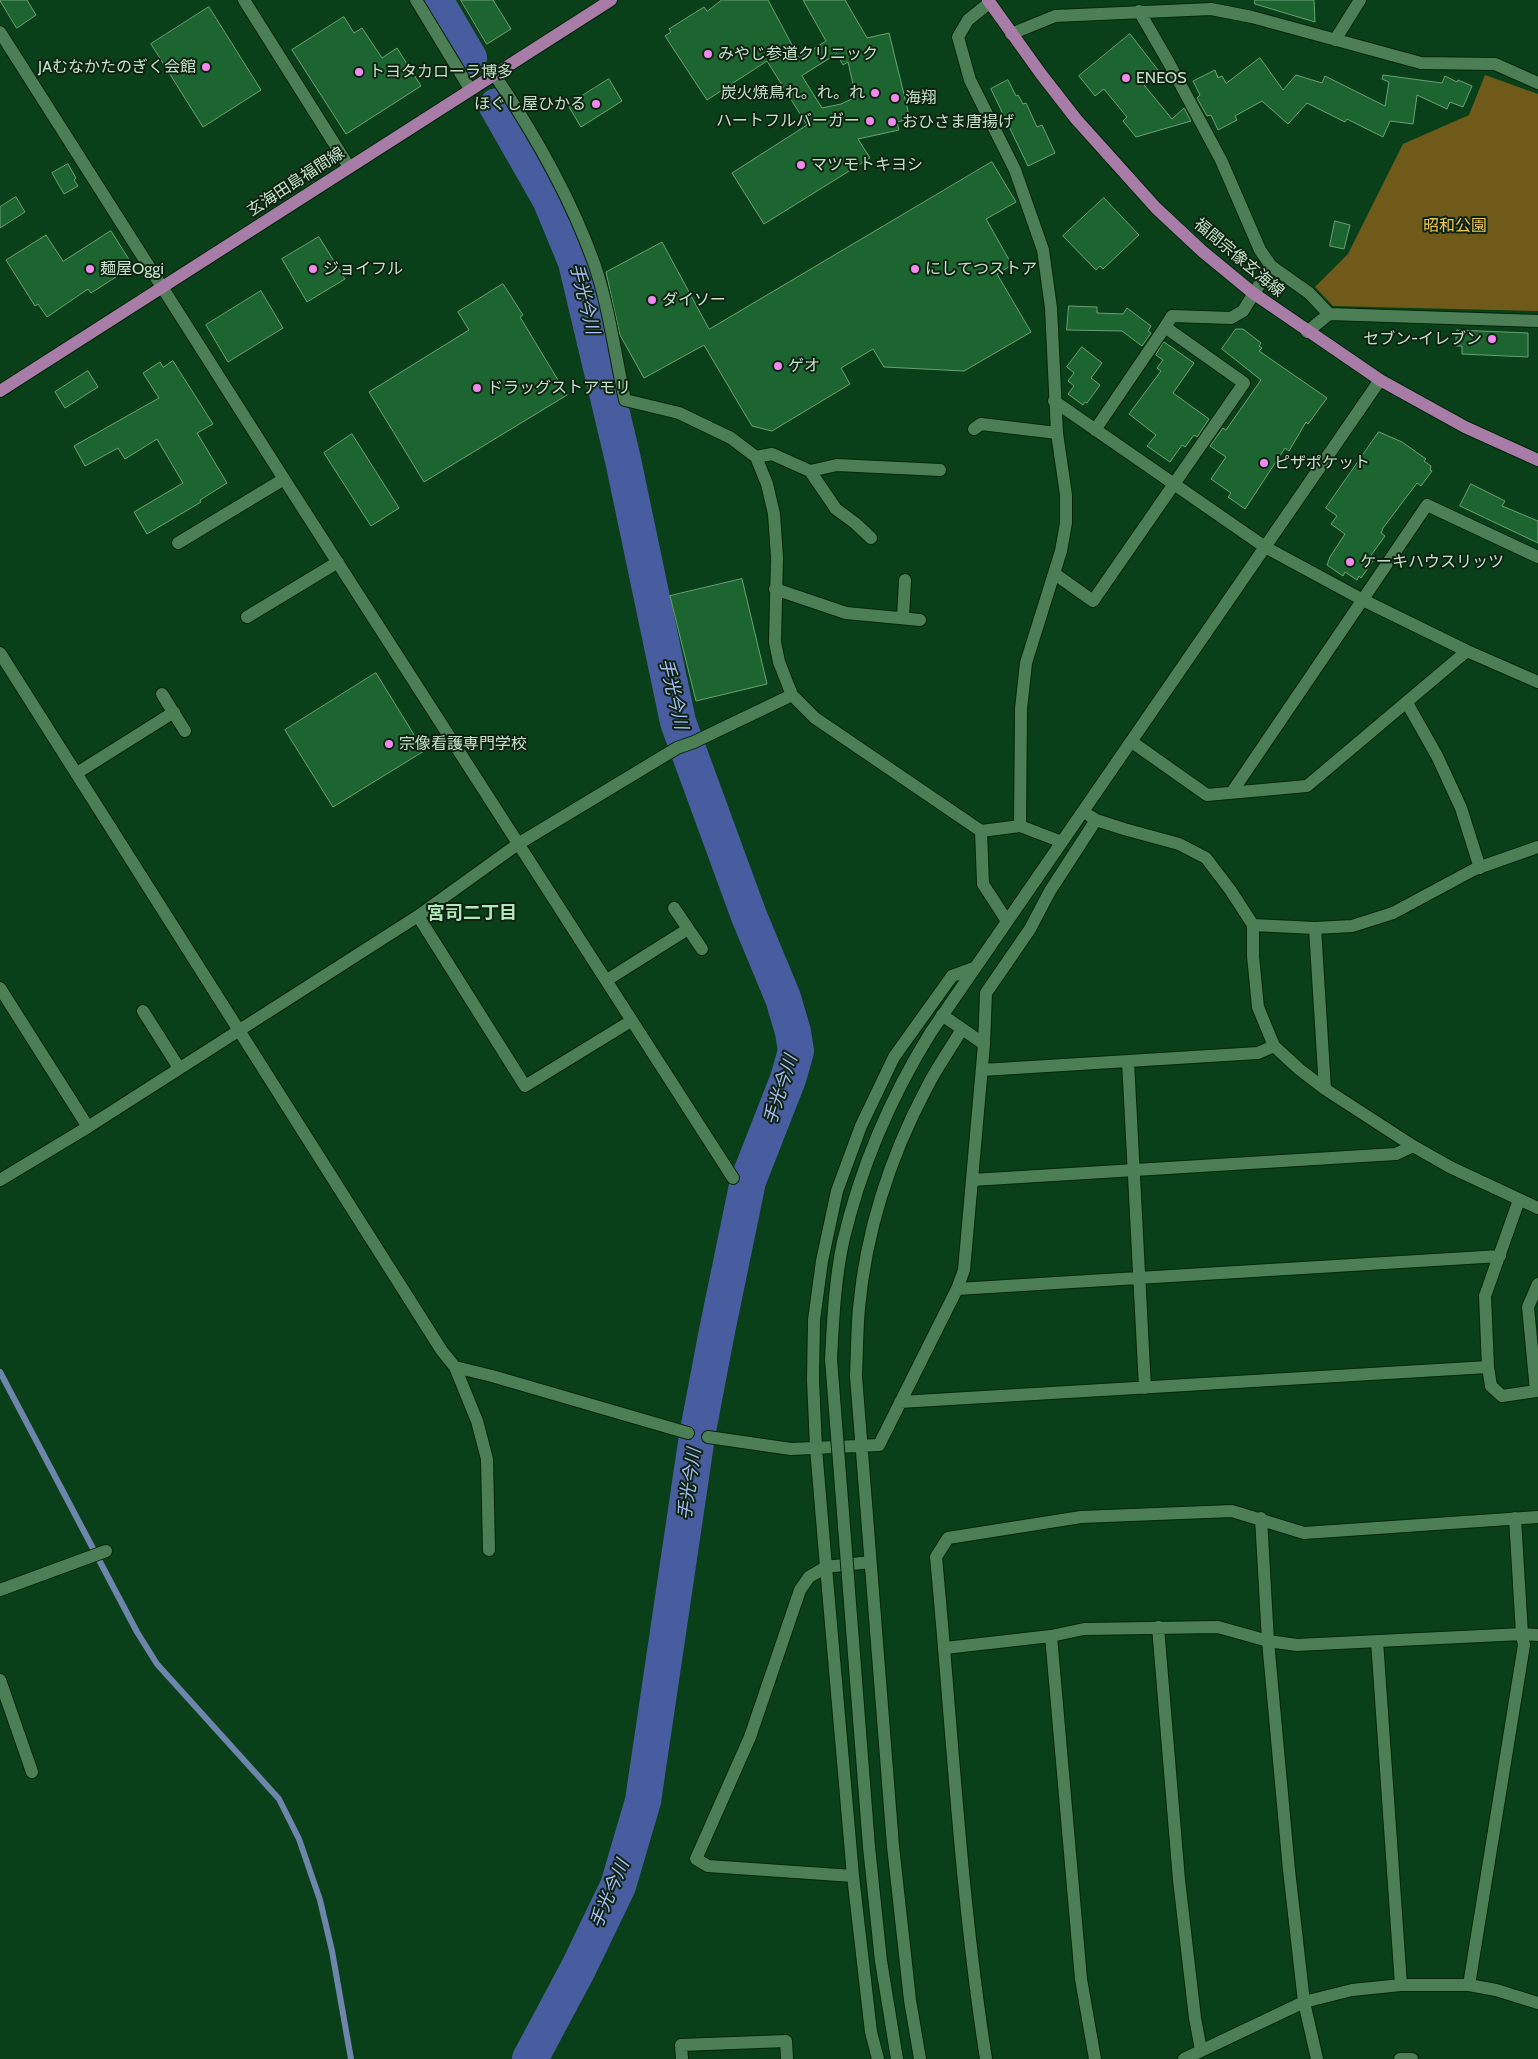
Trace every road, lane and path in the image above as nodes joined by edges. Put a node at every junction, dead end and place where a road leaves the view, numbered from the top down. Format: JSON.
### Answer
{"nodes":[{"id":1,"x":244,"y":0,"type":"edge"},
{"id":2,"x":416,"y":0,"type":"edge"},
{"id":3,"x":610,"y":0,"type":"edge"},
{"id":4,"x":1360,"y":0,"type":"edge"},
{"id":5,"x":988,"y":1,"type":"edge"},
{"id":6,"x":1139,"y":12,"type":"junction"},
{"id":7,"x":0,"y":32,"type":"edge"},
{"id":8,"x":1012,"y":34,"type":"junction"},
{"id":9,"x":1335,"y":40,"type":"junction"},
{"id":10,"x":494,"y":74,"type":"junction"},
{"id":11,"x":1538,"y":83,"type":"edge"},
{"id":12,"x":470,"y":90,"type":"junction"},
{"id":13,"x":349,"y":167,"type":"junction"},
{"id":14,"x":1271,"y":266,"type":"junction"},
{"id":15,"x":163,"y":288,"type":"junction"},
{"id":16,"x":1253,"y":293,"type":"junction"},
{"id":17,"x":1328,"y":314,"type":"junction"},
{"id":18,"x":1538,"y":321,"type":"edge"},
{"id":19,"x":1165,"y":327,"type":"junction"},
{"id":20,"x":1307,"y":332,"type":"junction"},
{"id":21,"x":1380,"y":380,"type":"junction"},
{"id":22,"x":0,"y":391,"type":"edge"},
{"id":23,"x":1054,"y":401,"type":"junction"},
{"id":24,"x":974,"y":429,"type":"dead end"},
{"id":25,"x":1096,"y":430,"type":"junction"},
{"id":26,"x":1057,"y":433,"type":"junction"},
{"id":27,"x":756,"y":457,"type":"junction"},
{"id":28,"x":1538,"y":460,"type":"edge"},
{"id":29,"x":940,"y":470,"type":"dead end"},
{"id":30,"x":810,"y":471,"type":"junction"},
{"id":31,"x":284,"y":479,"type":"junction"},
{"id":32,"x":1175,"y":484,"type":"junction"},
{"id":33,"x":870,"y":538,"type":"dead end"},
{"id":34,"x":178,"y":543,"type":"dead end"},
{"id":35,"x":1265,"y":547,"type":"junction"},
{"id":36,"x":1538,"y":557,"type":"edge"},
{"id":37,"x":338,"y":562,"type":"junction"},
{"id":38,"x":1055,"y":574,"type":"junction"},
{"id":39,"x":905,"y":580,"type":"dead end"},
{"id":40,"x":775,"y":590,"type":"junction"},
{"id":41,"x":1363,"y":600,"type":"junction"},
{"id":42,"x":247,"y":617,"type":"dead end"},
{"id":43,"x":903,"y":618,"type":"junction"},
{"id":44,"x":920,"y":620,"type":"dead end"},
{"id":45,"x":1467,"y":651,"type":"junction"},
{"id":46,"x":0,"y":653,"type":"edge"},
{"id":47,"x":1538,"y":682,"type":"edge"},
{"id":48,"x":162,"y":694,"type":"dead end"},
{"id":49,"x":792,"y":695,"type":"junction"},
{"id":50,"x":1407,"y":703,"type":"junction"},
{"id":51,"x":174,"y":712,"type":"junction"},
{"id":52,"x":185,"y":731,"type":"dead end"},
{"id":53,"x":1132,"y":742,"type":"junction"},
{"id":54,"x":76,"y":774,"type":"junction"},
{"id":55,"x":1232,"y":792,"type":"junction"},
{"id":56,"x":1084,"y":812,"type":"junction"},
{"id":57,"x":1096,"y":820,"type":"junction"},
{"id":58,"x":1020,"y":826,"type":"junction"},
{"id":59,"x":981,"y":831,"type":"junction"},
{"id":60,"x":1062,"y":842,"type":"junction"},
{"id":61,"x":518,"y":844,"type":"junction"},
{"id":62,"x":1538,"y":847,"type":"edge"},
{"id":63,"x":1480,"y":868,"type":"junction"},
{"id":64,"x":674,"y":908,"type":"dead end"},
{"id":65,"x":418,"y":916,"type":"junction"},
{"id":66,"x":1007,"y":922,"type":"junction"},
{"id":67,"x":1253,"y":925,"type":"junction"},
{"id":68,"x":1316,"y":928,"type":"junction"},
{"id":69,"x":688,"y":929,"type":"junction"},
{"id":70,"x":702,"y":949,"type":"dead end"},
{"id":71,"x":974,"y":968,"type":"junction"},
{"id":72,"x":607,"y":980,"type":"junction"},
{"id":73,"x":0,"y":988,"type":"edge"},
{"id":74,"x":143,"y":1011,"type":"dead end"},
{"id":75,"x":942,"y":1015,"type":"junction"},
{"id":76,"x":631,"y":1021,"type":"junction"},
{"id":77,"x":962,"y":1029,"type":"junction"},
{"id":78,"x":238,"y":1030,"type":"junction"},
{"id":79,"x":984,"y":1044,"type":"junction"},
{"id":80,"x":1274,"y":1046,"type":"junction"},
{"id":81,"x":1128,"y":1061,"type":"junction"},
{"id":82,"x":179,"y":1068,"type":"junction"},
{"id":83,"x":982,"y":1070,"type":"junction"},
{"id":84,"x":1325,"y":1089,"type":"junction"},
{"id":85,"x":88,"y":1127,"type":"junction"},
{"id":86,"x":1413,"y":1146,"type":"junction"},
{"id":87,"x":1134,"y":1170,"type":"junction"},
{"id":88,"x":733,"y":1178,"type":"dead end"},
{"id":89,"x":0,"y":1180,"type":"edge"},
{"id":90,"x":972,"y":1180,"type":"junction"},
{"id":91,"x":1519,"y":1200,"type":"junction"},
{"id":92,"x":1538,"y":1208,"type":"edge"},
{"id":93,"x":1500,"y":1256,"type":"junction"},
{"id":94,"x":1140,"y":1279,"type":"junction"},
{"id":95,"x":1538,"y":1284,"type":"edge"},
{"id":96,"x":958,"y":1289,"type":"junction"},
{"id":97,"x":455,"y":1367,"type":"junction"},
{"id":98,"x":1488,"y":1367,"type":"junction"},
{"id":99,"x":1145,"y":1388,"type":"junction"},
{"id":100,"x":900,"y":1402,"type":"junction"},
{"id":101,"x":688,"y":1433,"type":"dead end"},
{"id":102,"x":708,"y":1437,"type":"dead end"},
{"id":103,"x":861,"y":1446,"type":"junction"},
{"id":104,"x":816,"y":1448,"type":"junction"},
{"id":105,"x":1538,"y":1517,"type":"edge"},
{"id":106,"x":1260,"y":1518,"type":"junction"},
{"id":107,"x":1514,"y":1518,"type":"junction"},
{"id":108,"x":489,"y":1550,"type":"dead end"},
{"id":109,"x":106,"y":1551,"type":"dead end"},
{"id":110,"x":870,"y":1562,"type":"junction"},
{"id":111,"x":826,"y":1568,"type":"junction"},
{"id":112,"x":0,"y":1590,"type":"edge"},
{"id":113,"x":1158,"y":1627,"type":"junction"},
{"id":114,"x":1522,"y":1634,"type":"junction"},
{"id":115,"x":1538,"y":1635,"type":"edge"},
{"id":116,"x":1051,"y":1636,"type":"junction"},
{"id":117,"x":1377,"y":1640,"type":"junction"},
{"id":118,"x":1268,"y":1641,"type":"junction"},
{"id":119,"x":945,"y":1648,"type":"junction"},
{"id":120,"x":0,"y":1680,"type":"edge"},
{"id":121,"x":32,"y":1772,"type":"dead end"},
{"id":122,"x":854,"y":1876,"type":"junction"},
{"id":123,"x":1401,"y":1985,"type":"junction"},
{"id":124,"x":1469,"y":1985,"type":"junction"},
{"id":125,"x":1304,"y":2002,"type":"junction"},
{"id":126,"x":1538,"y":2003,"type":"edge"},
{"id":127,"x":1201,"y":2050,"type":"junction"},
{"id":128,"x":682,"y":2059,"type":"edge"},
{"id":129,"x":787,"y":2059,"type":"edge"},
{"id":130,"x":878,"y":2059,"type":"edge"},
{"id":131,"x":897,"y":2059,"type":"edge"},
{"id":132,"x":920,"y":2059,"type":"edge"},
{"id":133,"x":986,"y":2059,"type":"edge"},
{"id":134,"x":1095,"y":2059,"type":"edge"},
{"id":135,"x":1184,"y":2059,"type":"edge"},
{"id":136,"x":1317,"y":2059,"type":"edge"},
{"id":137,"x":1400,"y":2059,"type":"edge"},
{"id":138,"x":1412,"y":2059,"type":"edge"}],
"edges":[{"from":1,"to":13,"type":"street"},
{"from":2,"to":12,"type":"street"},
{"from":3,"to":10,"type":"main road","name":"玄海田島福間線"},
{"from":4,"to":9,"type":"street"},
{"from":5,"to":8,"type":"main road","name":"福間宗像玄海線"},
{"from":5,"to":23,"type":"street"},
{"from":6,"to":8,"type":"street"},
{"from":6,"to":9,"type":"street"},
{"from":6,"to":14,"type":"street"},
{"from":7,"to":15,"type":"street"},
{"from":8,"to":16,"type":"main road","name":"福間宗像玄海線"},
{"from":9,"to":11,"type":"street"},
{"from":10,"to":12,"type":"main road","name":"玄海田島福間線"},
{"from":10,"to":27,"type":"street"},
{"from":12,"to":13,"type":"main road","name":"玄海田島福間線"},
{"from":13,"to":15,"type":"main road","name":"玄海田島福間線"},
{"from":14,"to":16,"type":"street"},
{"from":14,"to":17,"type":"street"},
{"from":15,"to":22,"type":"main road","name":"玄海田島福間線"},
{"from":15,"to":31,"type":"street"},
{"from":16,"to":19,"type":"street"},
{"from":16,"to":20,"type":"main road","name":"福間宗像玄海線"},
{"from":17,"to":18,"type":"street"},
{"from":17,"to":20,"type":"street"},
{"from":19,"to":25,"type":"street"},
{"from":19,"to":32,"type":"street"},
{"from":20,"to":21,"type":"main road","name":"福間宗像玄海線"},
{"from":21,"to":28,"type":"main road","name":"福間宗像玄海線"},
{"from":21,"to":35,"type":"street"},
{"from":23,"to":25,"type":"street"},
{"from":23,"to":26,"type":"street"},
{"from":24,"to":26,"type":"street"},
{"from":25,"to":32,"type":"street"},
{"from":26,"to":38,"type":"street"},
{"from":27,"to":30,"type":"street"},
{"from":27,"to":40,"type":"street"},
{"from":29,"to":30,"type":"street"},
{"from":30,"to":33,"type":"street"},
{"from":31,"to":34,"type":"street"},
{"from":31,"to":37,"type":"street"},
{"from":32,"to":35,"type":"street"},
{"from":32,"to":38,"type":"street"},
{"from":35,"to":41,"type":"street"},
{"from":35,"to":53,"type":"street"},
{"from":36,"to":41,"type":"street"},
{"from":37,"to":42,"type":"street"},
{"from":37,"to":61,"type":"street"},
{"from":38,"to":58,"type":"street"},
{"from":39,"to":43,"type":"street"},
{"from":40,"to":43,"type":"street"},
{"from":40,"to":49,"type":"street"},
{"from":41,"to":45,"type":"street"},
{"from":41,"to":55,"type":"street"},
{"from":43,"to":44,"type":"street"},
{"from":45,"to":47,"type":"street"},
{"from":45,"to":50,"type":"street"},
{"from":46,"to":54,"type":"street"},
{"from":48,"to":51,"type":"street"},
{"from":49,"to":59,"type":"street"},
{"from":49,"to":61,"type":"street"},
{"from":50,"to":55,"type":"street"},
{"from":50,"to":63,"type":"street"},
{"from":51,"to":52,"type":"street"},
{"from":51,"to":54,"type":"street"},
{"from":53,"to":55,"type":"street"},
{"from":53,"to":56,"type":"street"},
{"from":54,"to":78,"type":"street"},
{"from":56,"to":57,"type":"street"},
{"from":56,"to":60,"type":"street"},
{"from":57,"to":67,"type":"street"},
{"from":57,"to":79,"type":"street"},
{"from":58,"to":59,"type":"street"},
{"from":58,"to":60,"type":"street"},
{"from":59,"to":66,"type":"street"},
{"from":60,"to":66,"type":"street"},
{"from":61,"to":65,"type":"street"},
{"from":61,"to":72,"type":"street"},
{"from":62,"to":63,"type":"street"},
{"from":63,"to":68,"type":"street"},
{"from":64,"to":69,"type":"street"},
{"from":65,"to":76,"type":"street"},
{"from":65,"to":78,"type":"street"},
{"from":66,"to":71,"type":"street"},
{"from":67,"to":68,"type":"street"},
{"from":67,"to":80,"type":"street"},
{"from":68,"to":84,"type":"street"},
{"from":69,"to":70,"type":"street"},
{"from":69,"to":72,"type":"street"},
{"from":71,"to":75,"type":"street"},
{"from":71,"to":104,"type":"street"},
{"from":72,"to":76,"type":"street"},
{"from":73,"to":85,"type":"street"},
{"from":74,"to":82,"type":"street"},
{"from":75,"to":77,"type":"street"},
{"from":75,"to":131,"type":"street","bridge":true},
{"from":76,"to":88,"type":"street"},
{"from":77,"to":79,"type":"street"},
{"from":77,"to":103,"type":"street"},
{"from":78,"to":82,"type":"street"},
{"from":78,"to":97,"type":"street"},
{"from":79,"to":83,"type":"street"},
{"from":80,"to":81,"type":"street"},
{"from":80,"to":84,"type":"street"},
{"from":81,"to":83,"type":"street"},
{"from":81,"to":87,"type":"street"},
{"from":82,"to":85,"type":"street"},
{"from":83,"to":90,"type":"street"},
{"from":84,"to":86,"type":"street"},
{"from":85,"to":89,"type":"street"},
{"from":86,"to":87,"type":"street"},
{"from":86,"to":91,"type":"street"},
{"from":87,"to":90,"type":"street"},
{"from":87,"to":94,"type":"street"},
{"from":90,"to":96,"type":"street"},
{"from":91,"to":92,"type":"street"},
{"from":91,"to":93,"type":"street"},
{"from":93,"to":94,"type":"street"},
{"from":93,"to":98,"type":"street"},
{"from":94,"to":96,"type":"street"},
{"from":94,"to":99,"type":"street"},
{"from":95,"to":98,"type":"street"},
{"from":96,"to":100,"type":"street"},
{"from":97,"to":101,"type":"street"},
{"from":97,"to":108,"type":"street"},
{"from":98,"to":99,"type":"street"},
{"from":99,"to":100,"type":"street"},
{"from":100,"to":103,"type":"street"},
{"from":102,"to":104,"type":"street"},
{"from":103,"to":104,"type":"street"},
{"from":103,"to":110,"type":"street"},
{"from":104,"to":111,"type":"street"},
{"from":105,"to":107,"type":"street"},
{"from":106,"to":107,"type":"street"},
{"from":106,"to":118,"type":"street"},
{"from":106,"to":119,"type":"street"},
{"from":107,"to":114,"type":"street"},
{"from":109,"to":112,"type":"street"},
{"from":110,"to":111,"type":"street"},
{"from":110,"to":132,"type":"street"},
{"from":111,"to":122,"type":"street"},
{"from":111,"to":122,"type":"street"},
{"from":113,"to":116,"type":"street"},
{"from":113,"to":118,"type":"street"},
{"from":113,"to":127,"type":"street"},
{"from":114,"to":115,"type":"street"},
{"from":114,"to":117,"type":"street"},
{"from":114,"to":124,"type":"street"},
{"from":116,"to":119,"type":"street"},
{"from":116,"to":134,"type":"street"},
{"from":117,"to":118,"type":"street"},
{"from":117,"to":123,"type":"street"},
{"from":118,"to":125,"type":"street"},
{"from":119,"to":133,"type":"street"},
{"from":120,"to":121,"type":"street"},
{"from":122,"to":130,"type":"street"},
{"from":123,"to":124,"type":"street"},
{"from":123,"to":125,"type":"street"},
{"from":124,"to":126,"type":"street"},
{"from":125,"to":127,"type":"street"},
{"from":125,"to":136,"type":"street"},
{"from":127,"to":135,"type":"street"},
{"from":128,"to":129,"type":"street"},
{"from":137,"to":138,"type":"street"}]}
